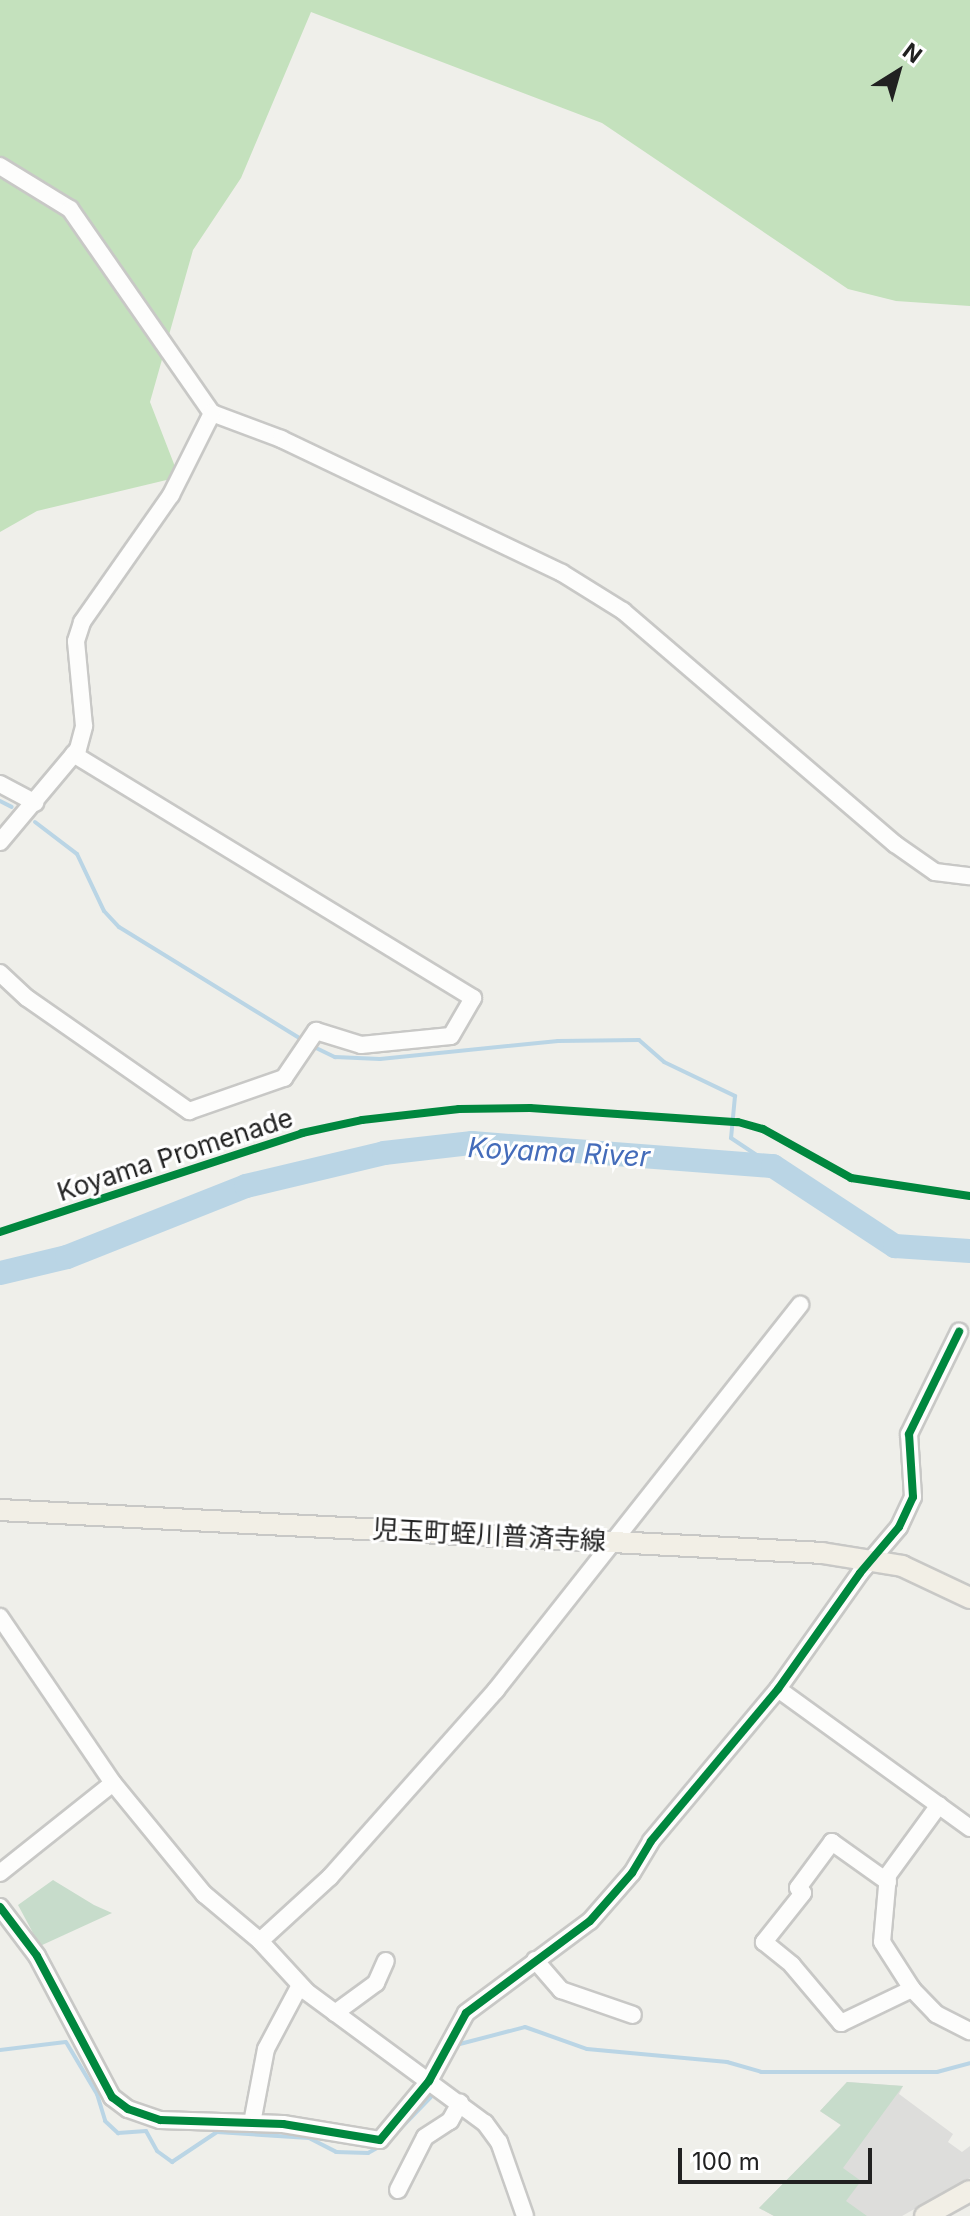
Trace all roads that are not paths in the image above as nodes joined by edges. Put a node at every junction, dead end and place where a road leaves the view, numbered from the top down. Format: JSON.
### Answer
{"nodes":[{"id":1,"x":0,"y":166,"type":"edge"},
{"id":2,"x":212,"y":413,"type":"junction"},
{"id":3,"x":74,"y":754,"type":"junction"},
{"id":4,"x":0,"y":784,"type":"edge"},
{"id":5,"x":35,"y":803,"type":"junction"},
{"id":6,"x":0,"y":842,"type":"edge"},
{"id":7,"x":970,"y":876,"type":"edge"},
{"id":8,"x":0,"y":973,"type":"edge"},
{"id":9,"x":800,"y":1305,"type":"dead end"},
{"id":10,"x":959,"y":1332,"type":"dead end"},
{"id":11,"x":0,"y":1510,"type":"edge"},
{"id":12,"x":612,"y":1541,"type":"junction"},
{"id":13,"x":871,"y":1558,"type":"junction"},
{"id":14,"x":970,"y":1598,"type":"edge"},
{"id":15,"x":0,"y":1617,"type":"edge"},
{"id":16,"x":778,"y":1689,"type":"junction"},
{"id":17,"x":113,"y":1783,"type":"junction"},
{"id":18,"x":939,"y":1805,"type":"junction"},
{"id":19,"x":970,"y":1828,"type":"edge"},
{"id":20,"x":4,"y":1865,"type":"edge"},
{"id":21,"x":888,"y":1882,"type":"junction"},
{"id":22,"x":0,"y":1907,"type":"edge"},
{"id":23,"x":260,"y":1941,"type":"junction"},
{"id":24,"x":535,"y":1960,"type":"junction"},
{"id":25,"x":386,"y":1961,"type":"dead end"},
{"id":26,"x":300,"y":1985,"type":"junction"},
{"id":27,"x":912,"y":1989,"type":"junction"},
{"id":28,"x":335,"y":2013,"type":"junction"},
{"id":29,"x":633,"y":2015,"type":"dead end"},
{"id":30,"x":970,"y":2031,"type":"edge"},
{"id":31,"x":429,"y":2081,"type":"junction"},
{"id":32,"x":460,"y":2103,"type":"junction"},
{"id":33,"x":252,"y":2123,"type":"junction"},
{"id":34,"x":398,"y":2190,"type":"dead end"},
{"id":35,"x":970,"y":2191,"type":"edge"},
{"id":36,"x":525,"y":2216,"type":"edge"},
{"id":37,"x":925,"y":2216,"type":"edge"}],
"edges":[{"from":1,"to":2,"type":"street"},
{"from":2,"to":3,"type":"street"},
{"from":2,"to":7,"type":"street"},
{"from":3,"to":5,"type":"street"},
{"from":3,"to":8,"type":"street"},
{"from":4,"to":5,"type":"street"},
{"from":5,"to":6,"type":"street"},
{"from":9,"to":12,"type":"street"},
{"from":10,"to":13,"type":"street"},
{"from":11,"to":12,"type":"main road","name":"児玉町蛭川普済寺線"},
{"from":12,"to":13,"type":"main road","name":"児玉町蛭川普済寺線"},
{"from":12,"to":23,"type":"street"},
{"from":13,"to":14,"type":"main road","name":"児玉町蛭川普済寺線"},
{"from":13,"to":16,"type":"street"},
{"from":15,"to":17,"type":"street"},
{"from":16,"to":18,"type":"street"},
{"from":16,"to":24,"type":"street"},
{"from":17,"to":20,"type":"street"},
{"from":17,"to":23,"type":"street"},
{"from":18,"to":19,"type":"street"},
{"from":18,"to":21,"type":"street"},
{"from":21,"to":27,"type":"street"},
{"from":21,"to":27,"type":"street"},
{"from":22,"to":33,"type":"street"},
{"from":23,"to":26,"type":"street"},
{"from":24,"to":29,"type":"street"},
{"from":24,"to":31,"type":"street"},
{"from":25,"to":28,"type":"street"},
{"from":26,"to":28,"type":"street"},
{"from":26,"to":33,"type":"street"},
{"from":27,"to":30,"type":"street"},
{"from":28,"to":31,"type":"street"},
{"from":31,"to":32,"type":"street"},
{"from":31,"to":33,"type":"street"},
{"from":32,"to":34,"type":"street"},
{"from":32,"to":36,"type":"street"},
{"from":35,"to":37,"type":"main road"}]}
